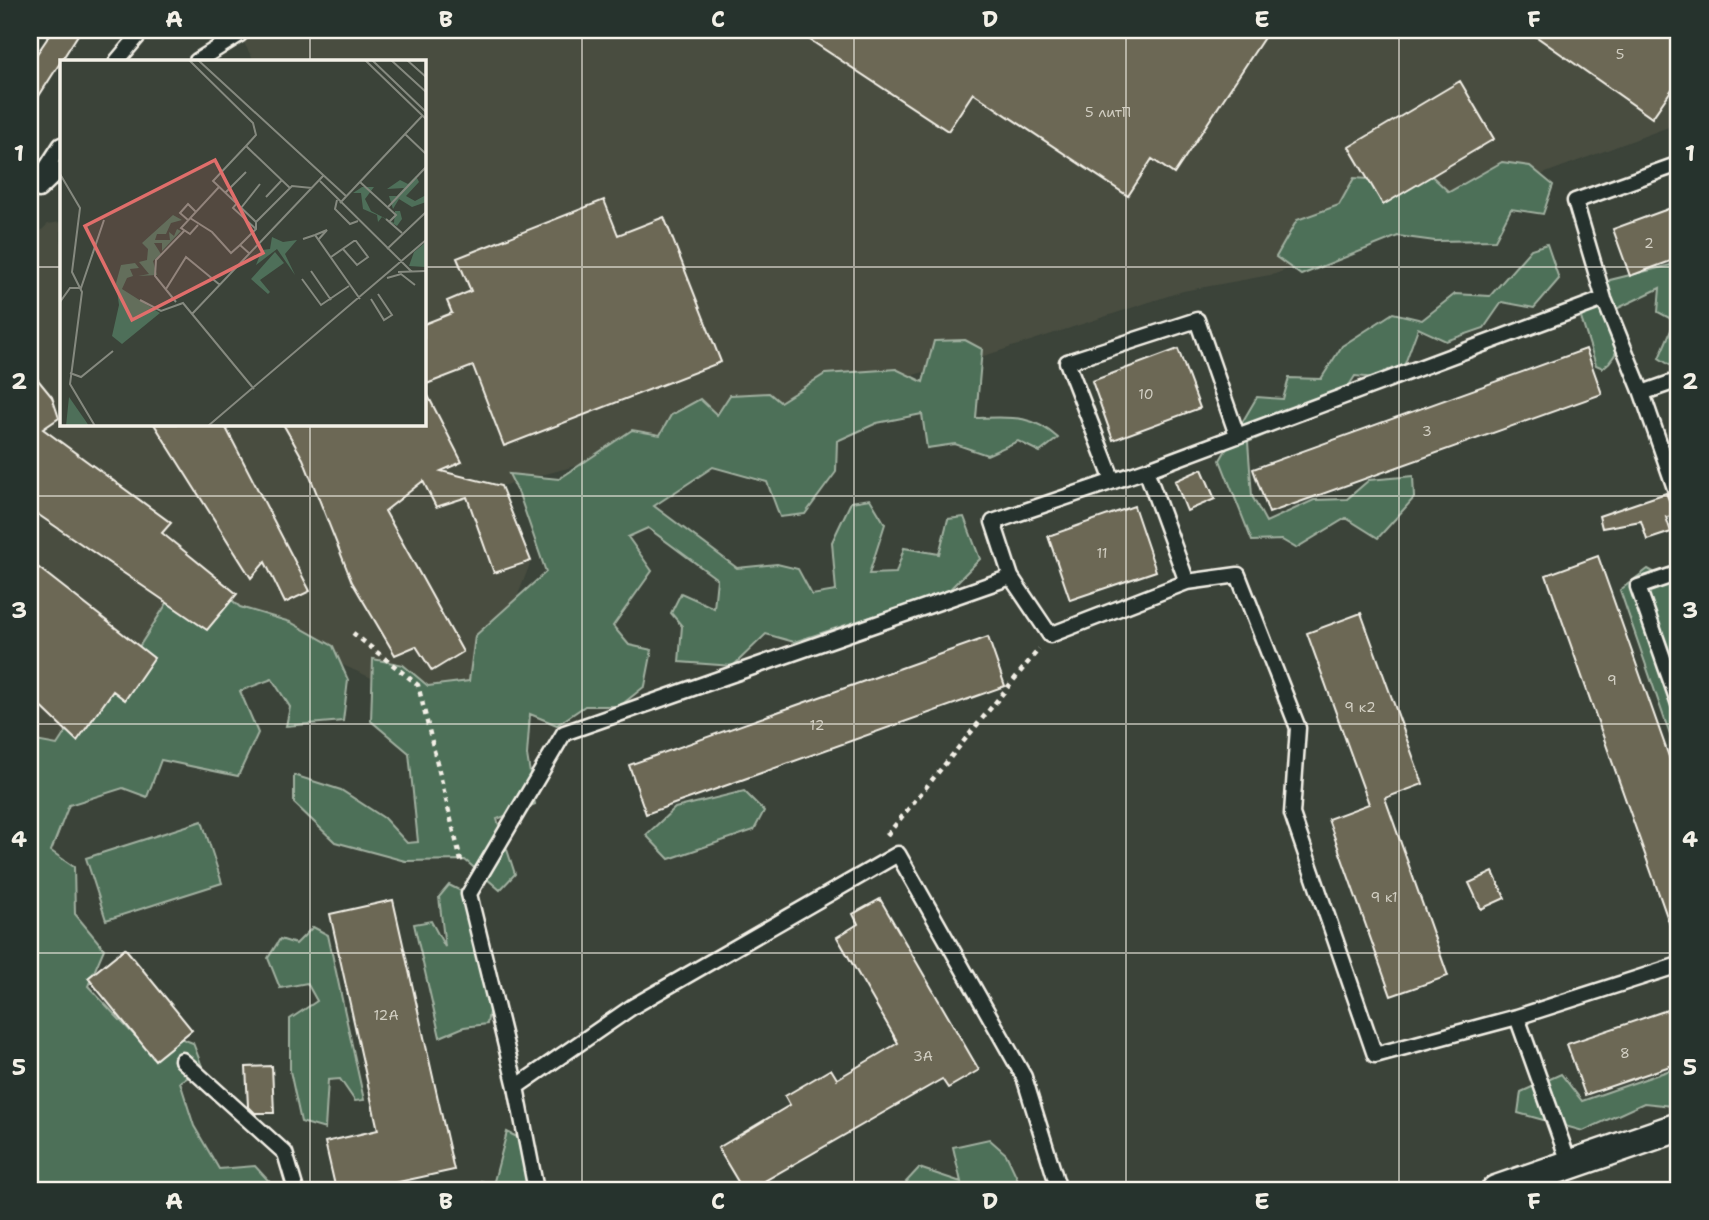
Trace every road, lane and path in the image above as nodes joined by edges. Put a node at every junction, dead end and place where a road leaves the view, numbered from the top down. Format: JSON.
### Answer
{"nodes":[{"id":1,"x":143,"y":30,"type":"edge"},
{"id":2,"x":240,"y":34,"type":"dead end"},
{"id":3,"x":118,"y":60,"type":"edge"},
{"id":4,"x":199,"y":60,"type":"edge"},
{"id":5,"x":60,"y":147,"type":"edge"},
{"id":6,"x":1679,"y":164,"type":"edge"},
{"id":7,"x":60,"y":170,"type":"edge"},
{"id":8,"x":30,"y":195,"type":"edge"},
{"id":9,"x":1604,"y":299,"type":"junction"},
{"id":10,"x":1679,"y":380,"type":"edge"},
{"id":11,"x":1642,"y":393,"type":"junction"},
{"id":12,"x":1237,"y":435,"type":"junction"},
{"id":13,"x":1146,"y":471,"type":"junction"},
{"id":14,"x":1113,"y":481,"type":"junction"},
{"id":15,"x":1679,"y":500,"type":"edge"},
{"id":16,"x":1679,"y":573,"type":"edge"},
{"id":17,"x":1011,"y":577,"type":"junction"},
{"id":18,"x":1187,"y":582,"type":"junction"},
{"id":19,"x":352,"y":633,"type":"dead end"},
{"id":20,"x":1050,"y":635,"type":"junction"},
{"id":21,"x":1679,"y":704,"type":"edge"},
{"id":22,"x":883,"y":841,"type":"dead end"},
{"id":23,"x":469,"y":894,"type":"junction"},
{"id":24,"x":1679,"y":965,"type":"edge"},
{"id":25,"x":1517,"y":1017,"type":"junction"},
{"id":26,"x":182,"y":1060,"type":"dead end"},
{"id":27,"x":516,"y":1087,"type":"junction"},
{"id":28,"x":1679,"y":1127,"type":"edge"},
{"id":29,"x":1570,"y":1165,"type":"junction"},
{"id":30,"x":296,"y":1190,"type":"edge"},
{"id":31,"x":536,"y":1190,"type":"edge"},
{"id":32,"x":1059,"y":1190,"type":"edge"},
{"id":33,"x":1496,"y":1190,"type":"edge"}],
"edges":[{"from":1,"to":3,"type":"lane"},
{"from":2,"to":4,"type":"lane"},
{"from":5,"to":8,"type":"lane"},
{"from":6,"to":9,"type":"lane"},
{"from":7,"to":8,"type":"lane"},
{"from":9,"to":11,"type":"lane"},
{"from":9,"to":12,"type":"lane"},
{"from":10,"to":11,"type":"lane"},
{"from":11,"to":15,"type":"lane"},
{"from":12,"to":13,"type":"lane"},
{"from":12,"to":14,"type":"lane"},
{"from":13,"to":14,"type":"lane"},
{"from":13,"to":18,"type":"lane"},
{"from":14,"to":17,"type":"lane"},
{"from":16,"to":21,"type":"lane"},
{"from":17,"to":20,"type":"lane"},
{"from":17,"to":23,"type":"lane"},
{"from":18,"to":20,"type":"lane"},
{"from":18,"to":25,"type":"lane"},
{"from":19,"to":23,"type":"path"},
{"from":20,"to":22,"type":"path"},
{"from":23,"to":27,"type":"lane"},
{"from":24,"to":25,"type":"lane"},
{"from":25,"to":29,"type":"lane"},
{"from":26,"to":30,"type":"lane"},
{"from":27,"to":31,"type":"lane"},
{"from":27,"to":32,"type":"lane"},
{"from":28,"to":29,"type":"street"},
{"from":29,"to":33,"type":"street"}]}
